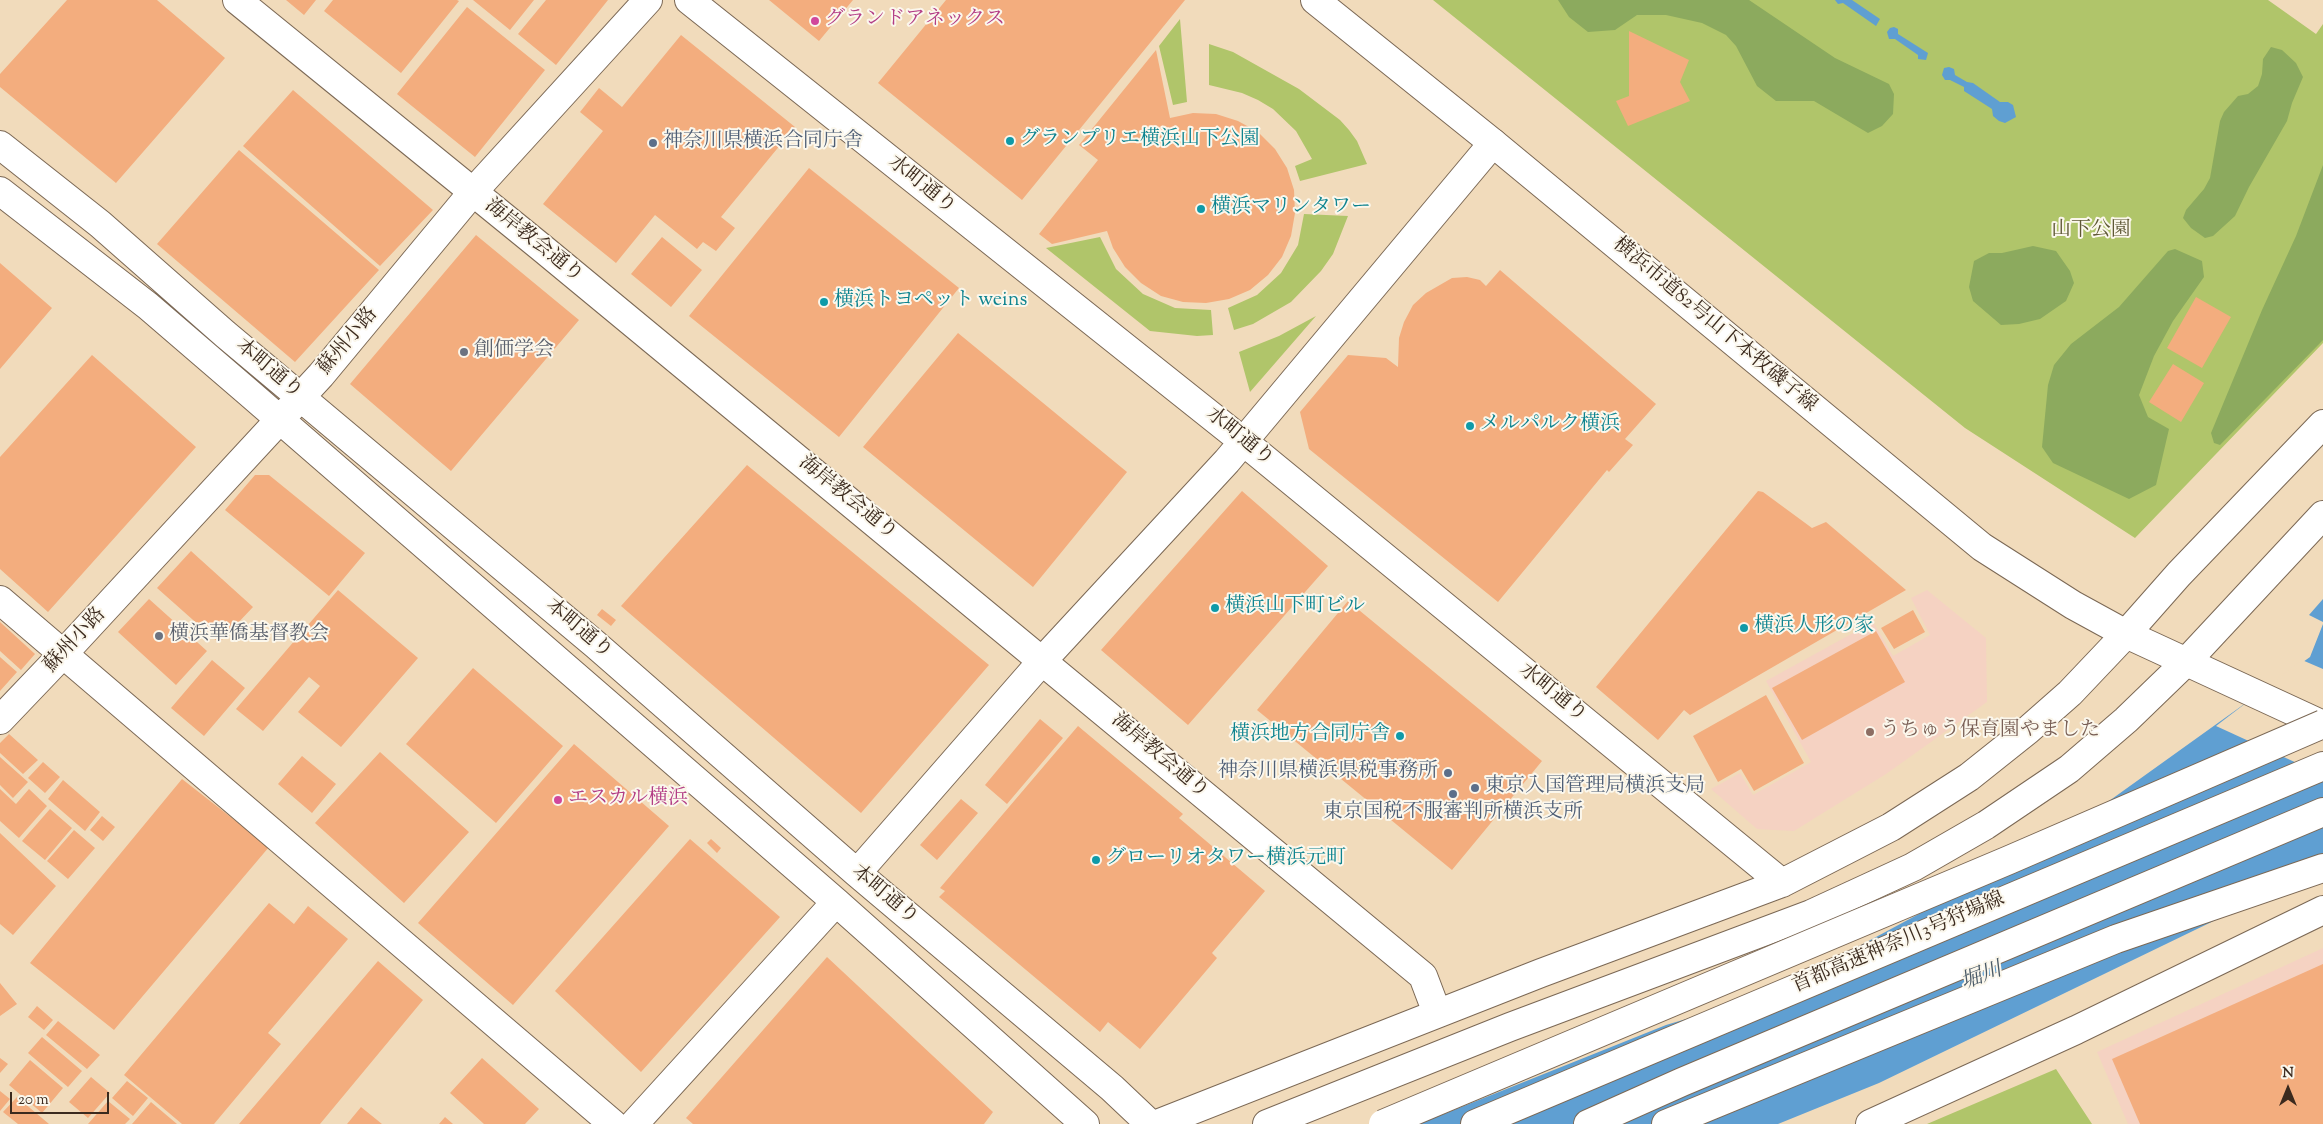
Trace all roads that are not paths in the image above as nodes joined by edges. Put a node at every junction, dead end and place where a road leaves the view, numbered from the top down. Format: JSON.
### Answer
{"nodes":[{"id":1,"x":236,"y":0,"type":"edge"},
{"id":2,"x":648,"y":0,"type":"edge"},
{"id":3,"x":689,"y":0,"type":"edge"},
{"id":4,"x":1315,"y":0,"type":"edge"},
{"id":5,"x":1493,"y":143,"type":"junction"},
{"id":6,"x":0,"y":145,"type":"edge"},
{"id":7,"x":0,"y":191,"type":"edge"},
{"id":8,"x":472,"y":193,"type":"junction"},
{"id":9,"x":301,"y":398,"type":"junction"},
{"id":10,"x":281,"y":420,"type":"junction"},
{"id":11,"x":2323,"y":424,"type":"edge"},
{"id":12,"x":1244,"y":442,"type":"junction"},
{"id":13,"x":2323,"y":515,"type":"edge"},
{"id":14,"x":0,"y":600,"type":"edge"},
{"id":15,"x":2126,"y":634,"type":"junction"},
{"id":16,"x":63,"y":654,"type":"junction"},
{"id":17,"x":1043,"y":660,"type":"junction"},
{"id":18,"x":2185,"y":663,"type":"junction"},
{"id":19,"x":0,"y":720,"type":"edge"},
{"id":20,"x":2323,"y":724,"type":"edge"},
{"id":21,"x":2323,"y":766,"type":"edge"},
{"id":22,"x":2323,"y":812,"type":"edge"},
{"id":23,"x":2323,"y":868,"type":"edge"},
{"id":24,"x":857,"y":873,"type":"junction"},
{"id":25,"x":1782,"y":884,"type":"junction"},
{"id":26,"x":836,"y":902,"type":"junction"},
{"id":27,"x":2323,"y":910,"type":"edge"},
{"id":28,"x":1437,"y":1013,"type":"junction"},
{"id":29,"x":613,"y":1124,"type":"edge"},
{"id":30,"x":634,"y":1124,"type":"edge"},
{"id":31,"x":1085,"y":1124,"type":"edge"},
{"id":32,"x":1150,"y":1124,"type":"edge"},
{"id":33,"x":1157,"y":1124,"type":"edge"},
{"id":34,"x":1268,"y":1124,"type":"edge"},
{"id":35,"x":1382,"y":1124,"type":"edge"},
{"id":36,"x":1475,"y":1124,"type":"edge"},
{"id":37,"x":1588,"y":1124,"type":"edge"},
{"id":38,"x":1666,"y":1124,"type":"edge"},
{"id":39,"x":1870,"y":1124,"type":"edge"}],
"edges":[{"from":1,"to":8,"type":"main road","name":"海岸教会通り"},
{"from":2,"to":8,"type":"main road","name":"蘇州小路"},
{"from":3,"to":12,"type":"main road","name":"水町通り"},
{"from":4,"to":5,"type":"main road","name":"横浜市道82号山下本牧磯子線"},
{"from":5,"to":12,"type":"main road"},
{"from":5,"to":15,"type":"main road","name":"横浜市道82号山下本牧磯子線"},
{"from":6,"to":9,"type":"main road","name":"本町通り"},
{"from":7,"to":10,"type":"main road","name":"本町通り"},
{"from":8,"to":9,"type":"main road","name":"蘇州小路"},
{"from":8,"to":17,"type":"main road","name":"海岸教会通り"},
{"from":9,"to":10,"type":"main road","name":"蘇州小路"},
{"from":9,"to":24,"type":"main road","name":"本町通り"},
{"from":10,"to":16,"type":"main road","name":"蘇州小路"},
{"from":10,"to":26,"type":"main road","name":"本町通り"},
{"from":11,"to":15,"type":"main road"},
{"from":12,"to":17,"type":"main road"},
{"from":12,"to":25,"type":"main road","name":"水町通り"},
{"from":13,"to":18,"type":"main road"},
{"from":14,"to":16,"type":"main road"},
{"from":15,"to":18,"type":"main road","name":"横浜市道82号山下本牧磯子線"},
{"from":15,"to":25,"type":"main road"},
{"from":16,"to":19,"type":"main road","name":"蘇州小路"},
{"from":16,"to":29,"type":"main road"},
{"from":17,"to":24,"type":"main road"},
{"from":17,"to":28,"type":"main road","name":"海岸教会通り"},
{"from":18,"to":20,"type":"main road","name":"横浜市道82号山下本牧磯子線"},
{"from":18,"to":34,"type":"main road"},
{"from":20,"to":35,"type":"main road","bridge":true},
{"from":21,"to":36,"type":"main road","name":"首都高速神奈川3号狩場線"},
{"from":22,"to":37,"type":"main road"},
{"from":23,"to":38,"type":"main road"},
{"from":24,"to":32,"type":"main road","name":"本町通り"},
{"from":25,"to":28,"type":"main road"},
{"from":26,"to":30,"type":"main road"},
{"from":26,"to":31,"type":"main road","name":"本町通り"},
{"from":27,"to":39,"type":"main road"},
{"from":28,"to":33,"type":"main road"}]}
